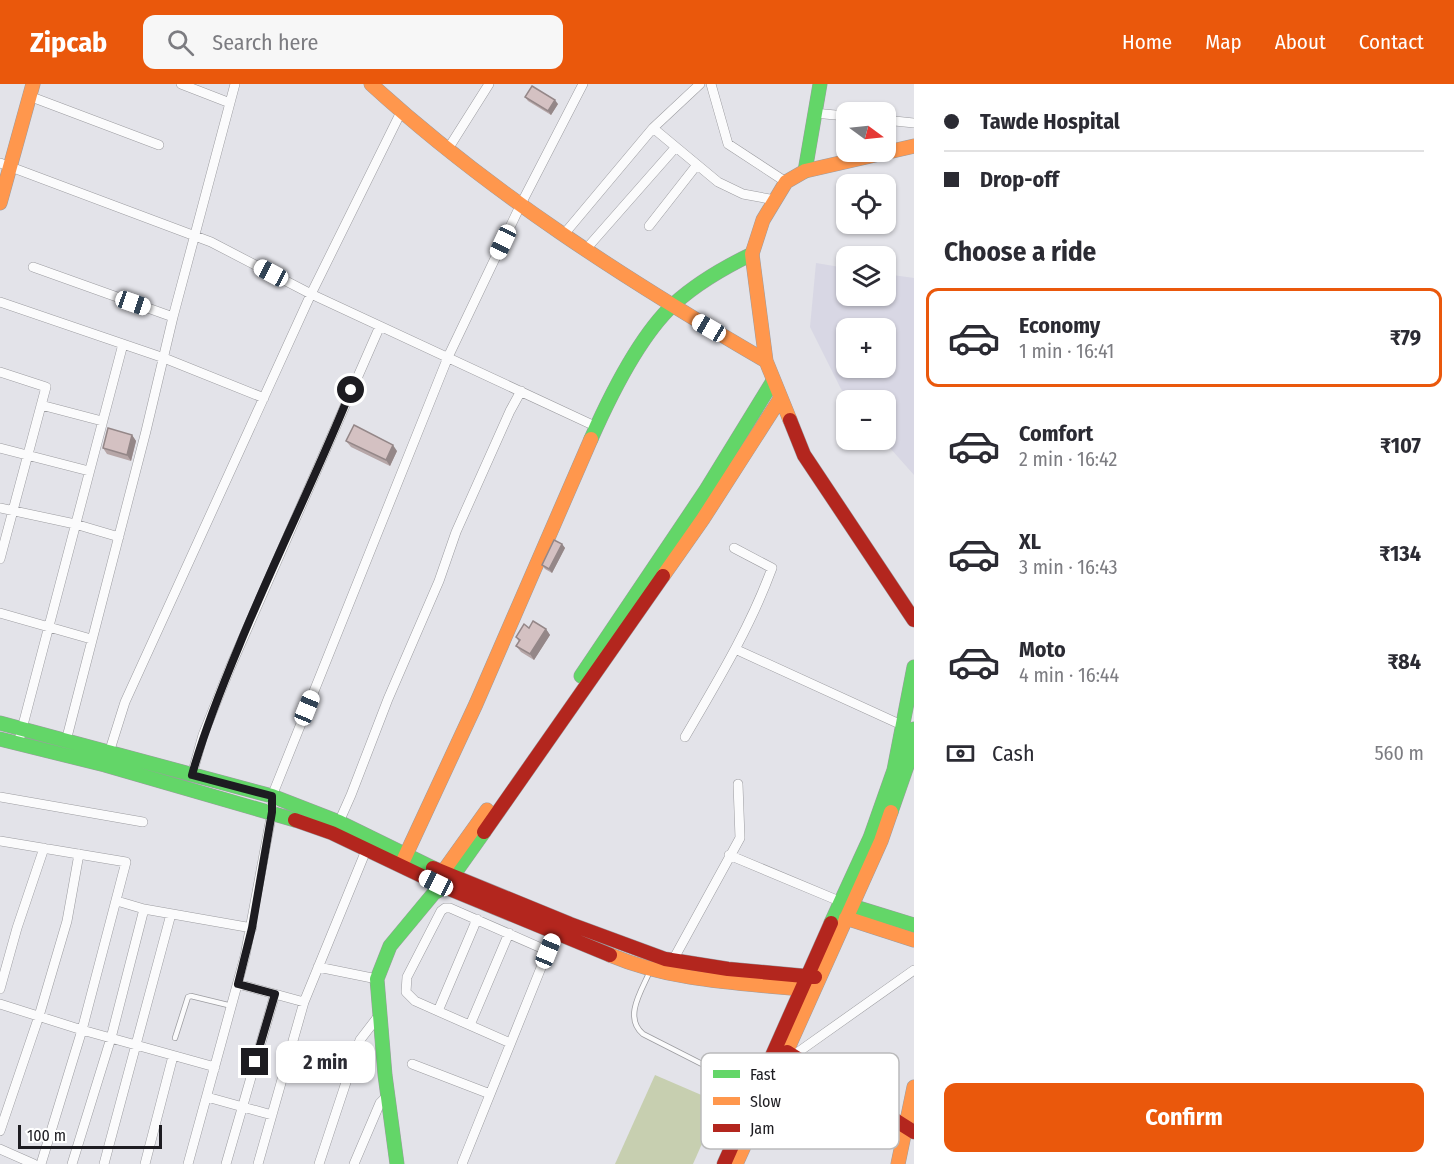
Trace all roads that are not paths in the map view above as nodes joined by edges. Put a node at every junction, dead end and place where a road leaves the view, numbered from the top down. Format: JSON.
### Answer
{"nodes":[{"id":1,"x":181,"y":84,"type":"edge"},
{"id":2,"x":235,"y":84,"type":"edge"},
{"id":3,"x":371,"y":84,"type":"edge"},
{"id":4,"x":489,"y":84,"type":"edge"},
{"id":5,"x":583,"y":84,"type":"edge"},
{"id":6,"x":700,"y":84,"type":"edge"},
{"id":7,"x":711,"y":84,"type":"edge"},
{"id":8,"x":820,"y":84,"type":"edge"},
{"id":9,"x":31,"y":90,"type":"edge"},
{"id":10,"x":230,"y":103,"type":"junction"},
{"id":11,"x":401,"y":112,"type":"junction"},
{"id":12,"x":814,"y":113,"type":"junction"},
{"id":13,"x":836,"y":115,"type":"edge"},
{"id":14,"x":896,"y":121,"type":"edge"},
{"id":15,"x":914,"y":123,"type":"edge"},
{"id":16,"x":653,"y":128,"type":"junction"},
{"id":17,"x":159,"y":145,"type":"dead end"},
{"id":18,"x":914,"y":146,"type":"edge"},
{"id":19,"x":675,"y":148,"type":"junction"},
{"id":20,"x":448,"y":149,"type":"junction"},
{"id":21,"x":5,"y":165,"type":"edge"},
{"id":22,"x":696,"y":166,"type":"junction"},
{"id":23,"x":805,"y":171,"type":"junction"},
{"id":24,"x":786,"y":182,"type":"junction"},
{"id":25,"x":775,"y":200,"type":"junction"},
{"id":26,"x":0,"y":203,"type":"edge"},
{"id":27,"x":521,"y":204,"type":"junction"},
{"id":28,"x":649,"y":226,"type":"dead end"},
{"id":29,"x":565,"y":233,"type":"junction"},
{"id":30,"x":195,"y":236,"type":"junction"},
{"id":31,"x":587,"y":248,"type":"junction"},
{"id":32,"x":752,"y":254,"type":"junction"},
{"id":33,"x":33,"y":267,"type":"dead end"},
{"id":34,"x":311,"y":294,"type":"junction"},
{"id":35,"x":0,"y":302,"type":"edge"},
{"id":36,"x":670,"y":306,"type":"junction"},
{"id":37,"x":173,"y":317,"type":"junction"},
{"id":38,"x":380,"y":326,"type":"junction"},
{"id":39,"x":123,"y":344,"type":"junction"},
{"id":40,"x":448,"y":357,"type":"junction"},
{"id":41,"x":164,"y":358,"type":"junction"},
{"id":42,"x":766,"y":361,"type":"junction"},
{"id":43,"x":0,"y":372,"type":"edge"},
{"id":44,"x":773,"y":381,"type":"junction"},
{"id":45,"x":521,"y":391,"type":"junction"},
{"id":46,"x":264,"y":398,"type":"junction"},
{"id":47,"x":780,"y":399,"type":"junction"},
{"id":48,"x":41,"y":405,"type":"junction"},
{"id":49,"x":102,"y":422,"type":"junction"},
{"id":50,"x":597,"y":427,"type":"junction"},
{"id":51,"x":0,"y":448,"type":"edge"},
{"id":52,"x":28,"y":455,"type":"junction"},
{"id":53,"x":89,"y":471,"type":"junction"},
{"id":54,"x":0,"y":508,"type":"edge"},
{"id":55,"x":13,"y":511,"type":"junction"},
{"id":56,"x":75,"y":524,"type":"junction"},
{"id":57,"x":118,"y":537,"type":"junction"},
{"id":58,"x":734,"y":548,"type":"dead end"},
{"id":59,"x":0,"y":559,"type":"edge"},
{"id":60,"x":0,"y":613,"type":"edge"},
{"id":61,"x":914,"y":620,"type":"edge"},
{"id":62,"x":48,"y":626,"type":"junction"},
{"id":63,"x":92,"y":639,"type":"junction"},
{"id":64,"x":606,"y":648,"type":"junction"},
{"id":65,"x":735,"y":649,"type":"junction"},
{"id":66,"x":914,"y":667,"type":"edge"},
{"id":67,"x":0,"y":723,"type":"edge"},
{"id":68,"x":910,"y":728,"type":"edge"},
{"id":69,"x":21,"y":729,"type":"junction"},
{"id":70,"x":685,"y":737,"type":"dead end"},
{"id":71,"x":0,"y":739,"type":"edge"},
{"id":72,"x":66,"y":741,"type":"junction"},
{"id":73,"x":18,"y":744,"type":"junction"},
{"id":74,"x":107,"y":758,"type":"junction"},
{"id":75,"x":192,"y":775,"type":"junction"},
{"id":76,"x":738,"y":784,"type":"dead end"},
{"id":77,"x":0,"y":796,"type":"edge"},
{"id":78,"x":272,"y":796,"type":"junction"},
{"id":79,"x":272,"y":812,"type":"junction"},
{"id":80,"x":143,"y":822,"type":"dead end"},
{"id":81,"x":339,"y":822,"type":"junction"},
{"id":82,"x":0,"y":841,"type":"edge"},
{"id":83,"x":44,"y":848,"type":"junction"},
{"id":84,"x":367,"y":848,"type":"junction"},
{"id":85,"x":79,"y":854,"type":"junction"},
{"id":86,"x":729,"y":855,"type":"junction"},
{"id":87,"x":404,"y":860,"type":"junction"},
{"id":88,"x":442,"y":882,"type":"junction"},
{"id":89,"x":117,"y":901,"type":"junction"},
{"id":90,"x":847,"y":908,"type":"junction"},
{"id":91,"x":144,"y":909,"type":"junction"},
{"id":92,"x":171,"y":914,"type":"junction"},
{"id":93,"x":477,"y":920,"type":"junction"},
{"id":94,"x":914,"y":925,"type":"edge"},
{"id":95,"x":252,"y":928,"type":"junction"},
{"id":96,"x":509,"y":933,"type":"junction"},
{"id":97,"x":555,"y":933,"type":"junction"},
{"id":98,"x":914,"y":940,"type":"edge"},
{"id":99,"x":548,"y":951,"type":"junction"},
{"id":100,"x":655,"y":956,"type":"junction"},
{"id":101,"x":673,"y":960,"type":"junction"},
{"id":102,"x":318,"y":967,"type":"junction"},
{"id":103,"x":650,"y":970,"type":"junction"},
{"id":104,"x":914,"y":970,"type":"edge"},
{"id":105,"x":376,"y":979,"type":"junction"},
{"id":106,"x":811,"y":983,"type":"junction"},
{"id":107,"x":238,"y":984,"type":"junction"},
{"id":108,"x":0,"y":989,"type":"edge"},
{"id":109,"x":275,"y":994,"type":"junction"},
{"id":110,"x":304,"y":1002,"type":"junction"},
{"id":111,"x":0,"y":1005,"type":"edge"},
{"id":112,"x":232,"y":1006,"type":"junction"},
{"id":113,"x":438,"y":1011,"type":"junction"},
{"id":114,"x":380,"y":1014,"type":"junction"},
{"id":115,"x":39,"y":1016,"type":"junction"},
{"id":116,"x":470,"y":1025,"type":"junction"},
{"id":117,"x":82,"y":1030,"type":"junction"},
{"id":118,"x":111,"y":1038,"type":"junction"},
{"id":119,"x":176,"y":1038,"type":"dead end"},
{"id":120,"x":510,"y":1043,"type":"junction"},
{"id":121,"x":137,"y":1046,"type":"junction"},
{"id":122,"x":779,"y":1053,"type":"edge"},
{"id":123,"x":790,"y":1053,"type":"edge"},
{"id":124,"x":791,"y":1053,"type":"edge"},
{"id":125,"x":173,"y":1056,"type":"junction"},
{"id":126,"x":701,"y":1063,"type":"edge"},
{"id":127,"x":412,"y":1064,"type":"dead end"},
{"id":128,"x":215,"y":1067,"type":"junction"},
{"id":129,"x":914,"y":1087,"type":"edge"},
{"id":130,"x":490,"y":1094,"type":"junction"},
{"id":131,"x":388,"y":1095,"type":"junction"},
{"id":132,"x":207,"y":1097,"type":"junction"},
{"id":133,"x":242,"y":1107,"type":"junction"},
{"id":134,"x":272,"y":1115,"type":"junction"},
{"id":135,"x":910,"y":1130,"type":"edge"},
{"id":136,"x":0,"y":1131,"type":"edge"},
{"id":137,"x":0,"y":1149,"type":"edge"},
{"id":138,"x":732,"y":1149,"type":"edge"},
{"id":139,"x":741,"y":1149,"type":"edge"},
{"id":140,"x":393,"y":1160,"type":"edge"},
{"id":141,"x":34,"y":1164,"type":"edge"},
{"id":142,"x":41,"y":1164,"type":"edge"},
{"id":143,"x":72,"y":1164,"type":"edge"},
{"id":144,"x":104,"y":1164,"type":"edge"},
{"id":145,"x":145,"y":1164,"type":"edge"},
{"id":146,"x":188,"y":1164,"type":"edge"},
{"id":147,"x":226,"y":1164,"type":"edge"},
{"id":148,"x":258,"y":1164,"type":"edge"},
{"id":149,"x":319,"y":1164,"type":"edge"},
{"id":150,"x":354,"y":1164,"type":"edge"},
{"id":151,"x":462,"y":1164,"type":"edge"},
{"id":152,"x":724,"y":1164,"type":"edge"},
{"id":153,"x":736,"y":1164,"type":"edge"},
{"id":154,"x":898,"y":1164,"type":"edge"}],
"edges":[{"from":1,"to":10,"type":"street"},
{"from":2,"to":10,"type":"street"},
{"from":3,"to":11,"type":"street"},
{"from":4,"to":20,"type":"street"},
{"from":5,"to":27,"type":"street"},
{"from":6,"to":16,"type":"street"},
{"from":7,"to":24,"type":"street"},
{"from":8,"to":12,"type":"street"},
{"from":9,"to":17,"type":"street"},
{"from":9,"to":21,"type":"street"},
{"from":10,"to":30,"type":"street"},
{"from":11,"to":20,"type":"street"},
{"from":11,"to":34,"type":"street"},
{"from":12,"to":13,"type":"street"},
{"from":12,"to":23,"type":"street"},
{"from":14,"to":15,"type":"street"},
{"from":16,"to":19,"type":"street"},
{"from":16,"to":29,"type":"street"},
{"from":18,"to":23,"type":"street"},
{"from":19,"to":22,"type":"street"},
{"from":19,"to":31,"type":"street"},
{"from":20,"to":27,"type":"street"},
{"from":21,"to":26,"type":"street"},
{"from":21,"to":30,"type":"street"},
{"from":22,"to":25,"type":"street"},
{"from":22,"to":28,"type":"street"},
{"from":23,"to":24,"type":"street"},
{"from":24,"to":25,"type":"street"},
{"from":25,"to":32,"type":"street"},
{"from":27,"to":29,"type":"street"},
{"from":27,"to":40,"type":"street"},
{"from":29,"to":31,"type":"street"},
{"from":30,"to":34,"type":"street"},
{"from":30,"to":37,"type":"street"},
{"from":31,"to":36,"type":"street"},
{"from":32,"to":36,"type":"street"},
{"from":32,"to":42,"type":"street"},
{"from":33,"to":37,"type":"street"},
{"from":34,"to":38,"type":"street"},
{"from":34,"to":46,"type":"street"},
{"from":35,"to":39,"type":"street"},
{"from":36,"to":42,"type":"street"},
{"from":36,"to":50,"type":"street"},
{"from":37,"to":41,"type":"street"},
{"from":38,"to":40,"type":"street"},
{"from":38,"to":75,"type":"street"},
{"from":39,"to":41,"type":"street"},
{"from":39,"to":49,"type":"street"},
{"from":40,"to":45,"type":"street"},
{"from":40,"to":78,"type":"street"},
{"from":41,"to":46,"type":"street"},
{"from":41,"to":57,"type":"street"},
{"from":42,"to":44,"type":"street"},
{"from":43,"to":48,"type":"street"},
{"from":44,"to":47,"type":"street"},
{"from":44,"to":64,"type":"street"},
{"from":45,"to":50,"type":"street"},
{"from":45,"to":81,"type":"street"},
{"from":46,"to":74,"type":"street"},
{"from":47,"to":61,"type":"street"},
{"from":47,"to":64,"type":"street"},
{"from":48,"to":49,"type":"street"},
{"from":48,"to":52,"type":"street"},
{"from":49,"to":53,"type":"street"},
{"from":50,"to":87,"type":"street"},
{"from":51,"to":52,"type":"street"},
{"from":52,"to":53,"type":"street"},
{"from":52,"to":55,"type":"street"},
{"from":53,"to":56,"type":"street"},
{"from":54,"to":55,"type":"street"},
{"from":55,"to":56,"type":"street"},
{"from":55,"to":59,"type":"street"},
{"from":56,"to":57,"type":"street"},
{"from":56,"to":62,"type":"street"},
{"from":57,"to":63,"type":"street"},
{"from":58,"to":65,"type":"street"},
{"from":60,"to":62,"type":"street"},
{"from":62,"to":63,"type":"street"},
{"from":62,"to":69,"type":"street"},
{"from":63,"to":72,"type":"street"},
{"from":64,"to":88,"type":"street"},
{"from":65,"to":68,"type":"street"},
{"from":65,"to":70,"type":"street"},
{"from":66,"to":68,"type":"street"},
{"from":67,"to":69,"type":"street"},
{"from":68,"to":90,"type":"street"},
{"from":69,"to":72,"type":"street"},
{"from":69,"to":73,"type":"street"},
{"from":71,"to":73,"type":"street"},
{"from":72,"to":74,"type":"street"},
{"from":73,"to":74,"type":"street"},
{"from":74,"to":75,"type":"street"},
{"from":74,"to":79,"type":"street"},
{"from":75,"to":78,"type":"street"},
{"from":76,"to":86,"type":"street"},
{"from":77,"to":80,"type":"street"},
{"from":78,"to":79,"type":"street"},
{"from":78,"to":81,"type":"street"},
{"from":79,"to":84,"type":"street"},
{"from":79,"to":95,"type":"street"},
{"from":81,"to":87,"type":"street"},
{"from":82,"to":83,"type":"street"},
{"from":83,"to":85,"type":"street"},
{"from":83,"to":108,"type":"street"},
{"from":84,"to":87,"type":"street"},
{"from":84,"to":102,"type":"street"},
{"from":85,"to":89,"type":"street"},
{"from":85,"to":115,"type":"street"},
{"from":86,"to":90,"type":"street"},
{"from":86,"to":101,"type":"street"},
{"from":87,"to":88,"type":"street"},
{"from":88,"to":97,"type":"street"},
{"from":88,"to":100,"type":"street"},
{"from":88,"to":105,"type":"street"},
{"from":89,"to":91,"type":"street"},
{"from":89,"to":117,"type":"street"},
{"from":90,"to":94,"type":"street"},
{"from":90,"to":98,"type":"street"},
{"from":90,"to":106,"type":"street"},
{"from":91,"to":92,"type":"street"},
{"from":91,"to":118,"type":"street"},
{"from":92,"to":95,"type":"street"},
{"from":92,"to":121,"type":"street"},
{"from":93,"to":96,"type":"street"},
{"from":93,"to":113,"type":"street"},
{"from":93,"to":113,"type":"street"},
{"from":95,"to":107,"type":"street"},
{"from":96,"to":99,"type":"street"},
{"from":96,"to":116,"type":"street"},
{"from":97,"to":99,"type":"street"},
{"from":97,"to":103,"type":"street"},
{"from":99,"to":120,"type":"street"},
{"from":100,"to":101,"type":"street"},
{"from":100,"to":103,"type":"lane"},
{"from":101,"to":106,"type":"street"},
{"from":102,"to":105,"type":"street"},
{"from":102,"to":110,"type":"street"},
{"from":103,"to":106,"type":"street"},
{"from":103,"to":126,"type":"lane"},
{"from":104,"to":124,"type":"street"},
{"from":105,"to":114,"type":"street"},
{"from":106,"to":122,"type":"street"},
{"from":106,"to":123,"type":"street"},
{"from":107,"to":109,"type":"street"},
{"from":107,"to":112,"type":"street"},
{"from":109,"to":110,"type":"street"},
{"from":109,"to":133,"type":"street"},
{"from":110,"to":134,"type":"street"},
{"from":111,"to":115,"type":"street"},
{"from":112,"to":119,"type":"lane"},
{"from":112,"to":128,"type":"street"},
{"from":113,"to":116,"type":"street"},
{"from":114,"to":131,"type":"street"},
{"from":114,"to":149,"type":"street"},
{"from":115,"to":117,"type":"street"},
{"from":115,"to":136,"type":"street"},
{"from":116,"to":120,"type":"street"},
{"from":117,"to":118,"type":"street"},
{"from":117,"to":142,"type":"street"},
{"from":118,"to":121,"type":"street"},
{"from":118,"to":143,"type":"street"},
{"from":120,"to":130,"type":"street"},
{"from":121,"to":125,"type":"street"},
{"from":121,"to":144,"type":"street"},
{"from":125,"to":128,"type":"street"},
{"from":125,"to":145,"type":"street"},
{"from":127,"to":130,"type":"street"},
{"from":128,"to":132,"type":"street"},
{"from":129,"to":135,"type":"street"},
{"from":130,"to":151,"type":"street"},
{"from":131,"to":140,"type":"street"},
{"from":131,"to":150,"type":"street"},
{"from":132,"to":133,"type":"street"},
{"from":132,"to":146,"type":"street"},
{"from":133,"to":134,"type":"street"},
{"from":133,"to":147,"type":"street"},
{"from":134,"to":148,"type":"street"},
{"from":135,"to":154,"type":"street"},
{"from":137,"to":141,"type":"street"},
{"from":138,"to":152,"type":"street"},
{"from":139,"to":153,"type":"street"}]}
